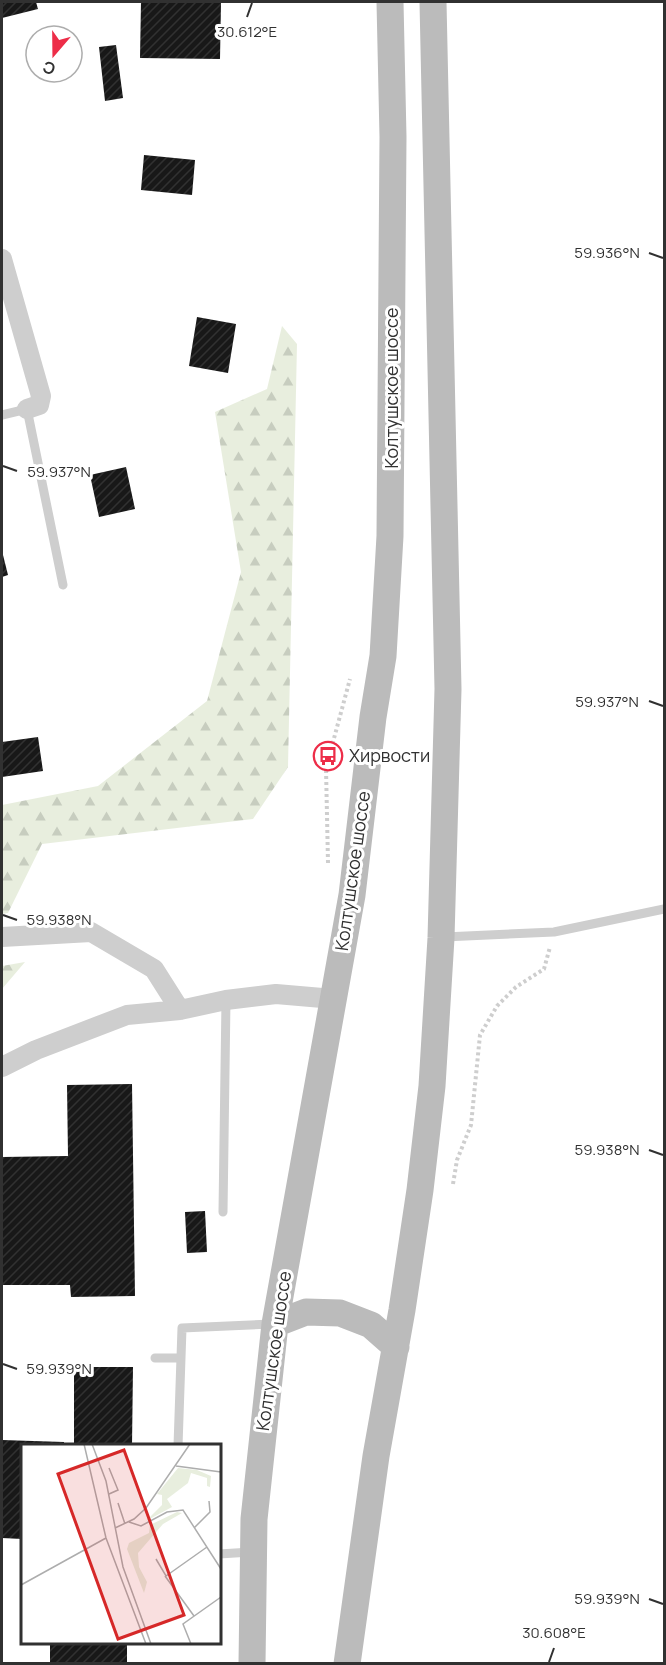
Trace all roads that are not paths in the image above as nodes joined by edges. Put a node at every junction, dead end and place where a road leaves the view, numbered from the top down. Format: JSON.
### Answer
{"nodes":[{"id":1,"x":390,"y":2,"type":"edge"},
{"id":2,"x":434,"y":2,"type":"edge"},
{"id":3,"x":2,"y":259,"type":"edge"},
{"id":4,"x":27,"y":409,"type":"junction"},
{"id":5,"x":2,"y":416,"type":"edge"},
{"id":6,"x":63,"y":585,"type":"dead end"},
{"id":7,"x":664,"y":909,"type":"edge"},
{"id":8,"x":2,"y":937,"type":"edge"},
{"id":9,"x":441,"y":938,"type":"junction"},
{"id":10,"x":334,"y":999,"type":"junction"},
{"id":11,"x":226,"y":1000,"type":"junction"},
{"id":12,"x":180,"y":1010,"type":"junction"},
{"id":13,"x":2,"y":1067,"type":"edge"},
{"id":14,"x":224,"y":1212,"type":"dead end"},
{"id":15,"x":275,"y":1324,"type":"junction"},
{"id":16,"x":396,"y":1347,"type":"junction"},
{"id":17,"x":155,"y":1358,"type":"dead end"},
{"id":18,"x":181,"y":1359,"type":"junction"},
{"id":19,"x":178,"y":1444,"type":"edge"},
{"id":20,"x":253,"y":1552,"type":"junction"},
{"id":21,"x":220,"y":1554,"type":"edge"},
{"id":22,"x":252,"y":1664,"type":"edge"},
{"id":23,"x":347,"y":1664,"type":"edge"}],
"edges":[{"from":1,"to":10,"type":"main road","name":"Колтушское шоссе"},
{"from":2,"to":9,"type":"main road"},
{"from":3,"to":4,"type":"street"},
{"from":4,"to":5,"type":"lane"},
{"from":4,"to":6,"type":"lane"},
{"from":7,"to":9,"type":"lane"},
{"from":8,"to":12,"type":"street"},
{"from":9,"to":16,"type":"main road"},
{"from":10,"to":11,"type":"street"},
{"from":10,"to":15,"type":"main road","name":"Колтушское шоссе"},
{"from":11,"to":12,"type":"street"},
{"from":11,"to":14,"type":"lane"},
{"from":12,"to":13,"type":"street"},
{"from":15,"to":16,"type":"main road"},
{"from":15,"to":18,"type":"lane"},
{"from":15,"to":20,"type":"main road","name":"Колтушское шоссе"},
{"from":16,"to":23,"type":"main road"},
{"from":17,"to":18,"type":"lane"},
{"from":18,"to":19,"type":"lane"},
{"from":20,"to":21,"type":"lane"},
{"from":20,"to":22,"type":"main road","name":"Колтушское шоссе"}]}
